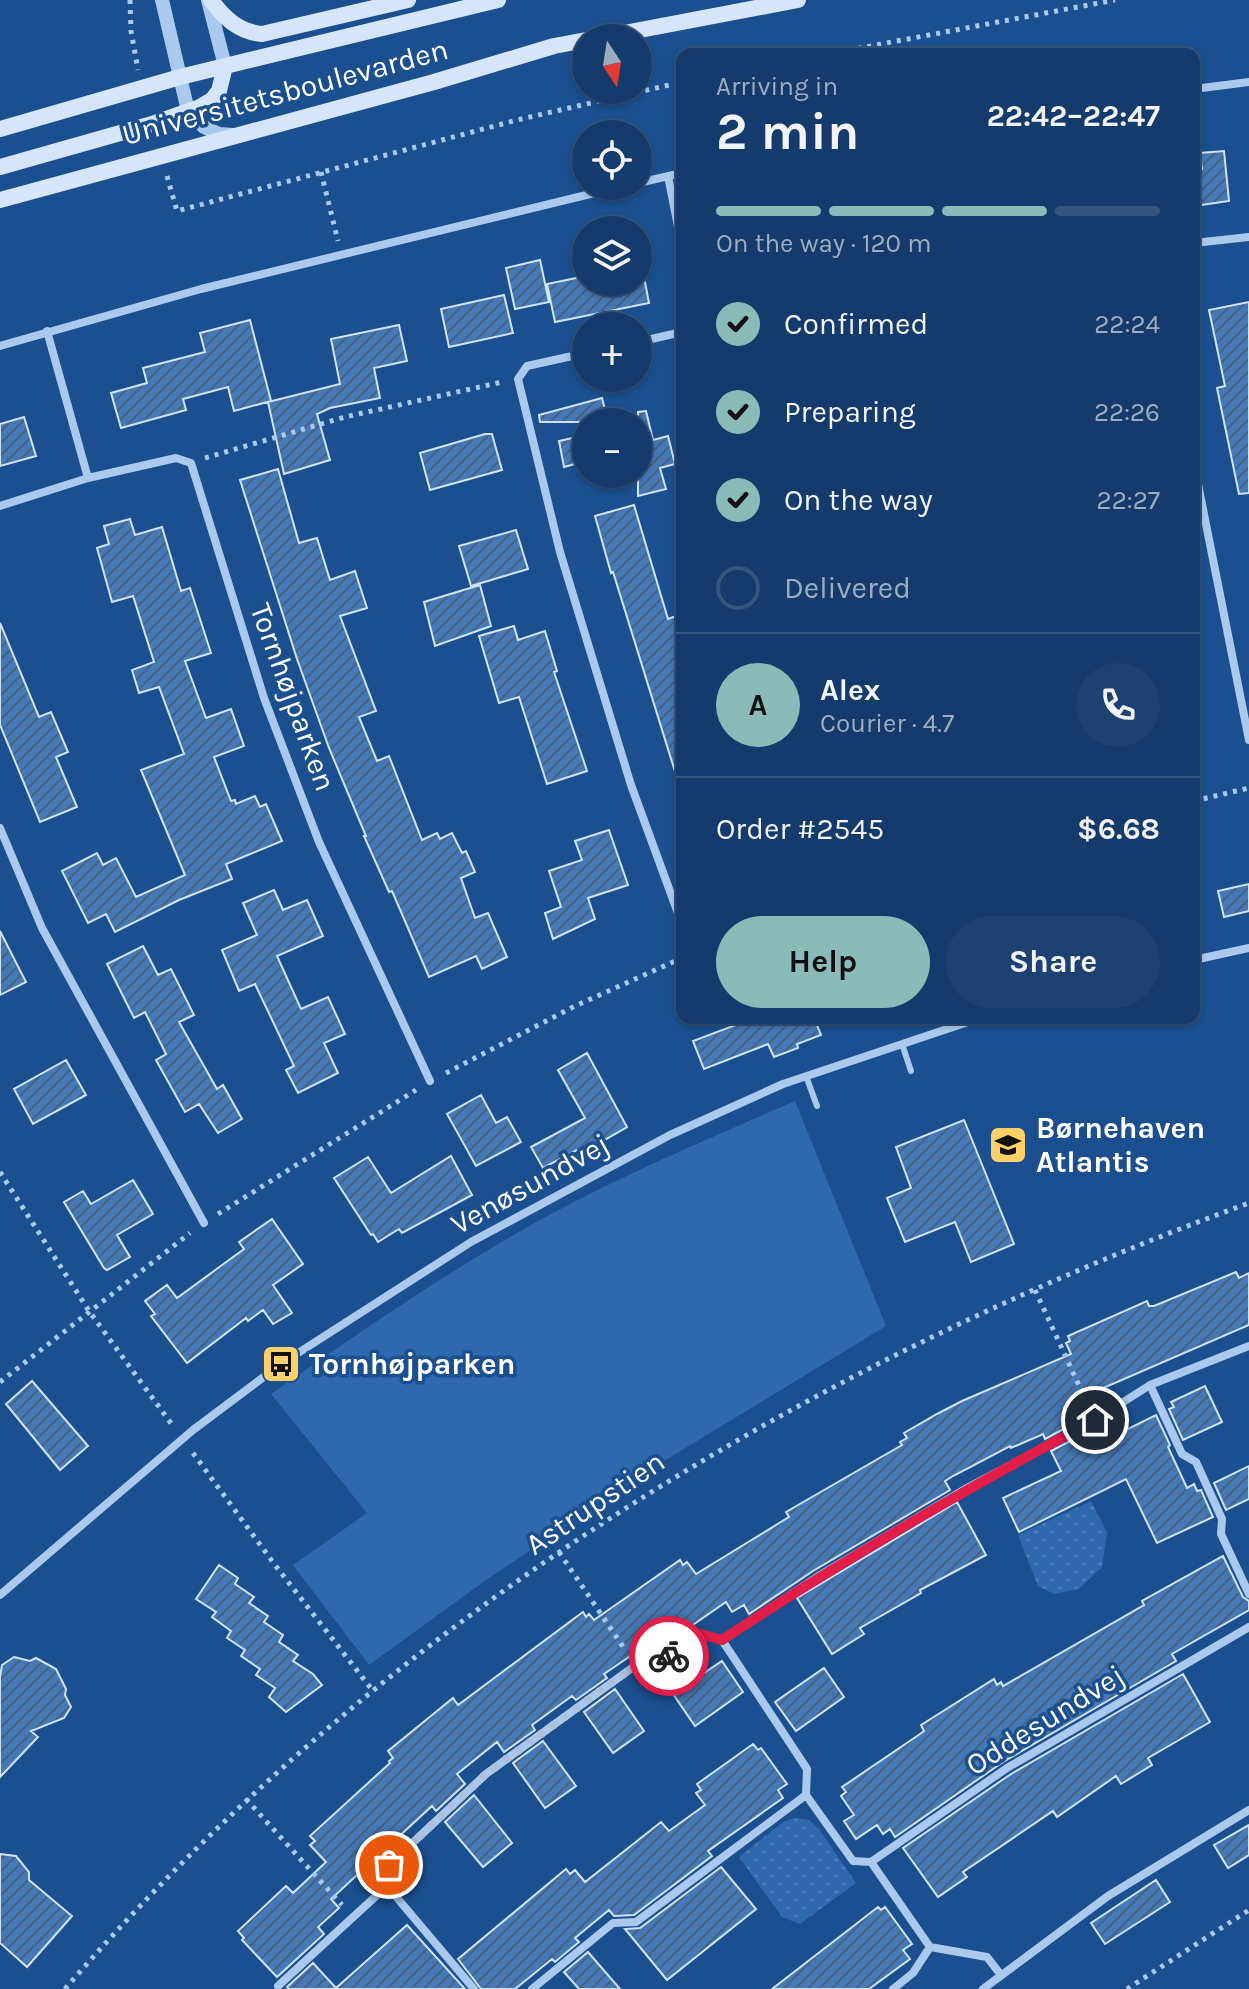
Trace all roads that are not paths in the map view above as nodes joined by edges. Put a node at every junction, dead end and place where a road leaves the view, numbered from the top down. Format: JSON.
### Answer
{"nodes":[{"id":1,"x":162,"y":0,"type":"edge"},
{"id":2,"x":209,"y":0,"type":"edge"},
{"id":3,"x":408,"y":0,"type":"edge"},
{"id":4,"x":498,"y":0,"type":"edge"},
{"id":5,"x":798,"y":0,"type":"edge"},
{"id":6,"x":652,"y":28,"type":"edge"},
{"id":7,"x":572,"y":43,"type":"edge"},
{"id":8,"x":225,"y":66,"type":"junction"},
{"id":9,"x":180,"y":77,"type":"junction"},
{"id":10,"x":1249,"y":82,"type":"edge"},
{"id":11,"x":1200,"y":88,"type":"edge"},
{"id":12,"x":188,"y":111,"type":"junction"},
{"id":13,"x":0,"y":129,"type":"edge"},
{"id":14,"x":237,"y":136,"type":"junction"},
{"id":15,"x":0,"y":167,"type":"edge"},
{"id":16,"x":676,"y":174,"type":"edge"},
{"id":17,"x":668,"y":176,"type":"junction"},
{"id":18,"x":652,"y":180,"type":"edge"},
{"id":19,"x":572,"y":198,"type":"edge"},
{"id":20,"x":0,"y":200,"type":"edge"},
{"id":21,"x":676,"y":217,"type":"edge"},
{"id":22,"x":1249,"y":237,"type":"edge"},
{"id":23,"x":1200,"y":242,"type":"edge"},
{"id":24,"x":47,"y":331,"type":"junction"},
{"id":25,"x":676,"y":333,"type":"edge"},
{"id":26,"x":652,"y":339,"type":"edge"},
{"id":27,"x":0,"y":346,"type":"edge"},
{"id":28,"x":572,"y":356,"type":"edge"},
{"id":29,"x":88,"y":478,"type":"junction"},
{"id":30,"x":1200,"y":494,"type":"edge"},
{"id":31,"x":0,"y":506,"type":"edge"},
{"id":32,"x":1249,"y":740,"type":"edge"},
{"id":33,"x":0,"y":828,"type":"edge"},
{"id":34,"x":676,"y":908,"type":"edge"},
{"id":35,"x":1249,"y":948,"type":"edge"},
{"id":36,"x":1200,"y":959,"type":"edge"},
{"id":37,"x":962,"y":1024,"type":"edge"},
{"id":38,"x":902,"y":1044,"type":"junction"},
{"id":39,"x":911,"y":1071,"type":"dead end"},
{"id":40,"x":806,"y":1076,"type":"junction"},
{"id":41,"x":430,"y":1081,"type":"road end"},
{"id":42,"x":817,"y":1106,"type":"dead end"},
{"id":43,"x":204,"y":1223,"type":"road end"},
{"id":44,"x":1249,"y":1346,"type":"edge"},
{"id":45,"x":1150,"y":1385,"type":"junction"},
{"id":46,"x":1249,"y":1594,"type":"edge"},
{"id":47,"x":0,"y":1595,"type":"edge"},
{"id":48,"x":1249,"y":1627,"type":"edge"},
{"id":49,"x":722,"y":1640,"type":"junction"},
{"id":50,"x":806,"y":1795,"type":"junction"},
{"id":51,"x":1249,"y":1810,"type":"edge"},
{"id":52,"x":871,"y":1862,"type":"junction"},
{"id":53,"x":387,"y":1886,"type":"junction"},
{"id":54,"x":930,"y":1947,"type":"junction"},
{"id":55,"x":1001,"y":1975,"type":"junction"},
{"id":56,"x":278,"y":1986,"type":"dead end"},
{"id":57,"x":474,"y":1989,"type":"edge"},
{"id":58,"x":532,"y":1989,"type":"edge"},
{"id":59,"x":893,"y":1989,"type":"edge"},
{"id":60,"x":983,"y":1989,"type":"edge"}],
"edges":[{"from":1,"to":9,"type":"street"},
{"from":2,"to":3,"type":"main road"},
{"from":2,"to":8,"type":"street"},
{"from":4,"to":8,"type":"main road","name":"Universitetsboulevarden"},
{"from":5,"to":6,"type":"main road"},
{"from":7,"to":14,"type":"main road","name":"Universitetsboulevarden"},
{"from":8,"to":9,"type":"main road","name":"Universitetsboulevarden"},
{"from":8,"to":12,"type":"main road"},
{"from":9,"to":12,"type":"street"},
{"from":9,"to":13,"type":"main road","name":"Universitetsboulevarden"},
{"from":10,"to":11,"type":"street"},
{"from":12,"to":14,"type":"street"},
{"from":12,"to":15,"type":"main road"},
{"from":14,"to":20,"type":"main road","name":"Universitetsboulevarden"},
{"from":16,"to":17,"type":"street"},
{"from":17,"to":18,"type":"street"},
{"from":17,"to":21,"type":"street"},
{"from":19,"to":24,"type":"street"},
{"from":22,"to":23,"type":"street"},
{"from":24,"to":27,"type":"street"},
{"from":24,"to":29,"type":"street"},
{"from":25,"to":26,"type":"street"},
{"from":28,"to":34,"type":"street"},
{"from":29,"to":31,"type":"street"},
{"from":29,"to":41,"type":"street","name":"Tornhøjparken"},
{"from":30,"to":32,"type":"street"},
{"from":33,"to":43,"type":"street"},
{"from":35,"to":36,"type":"street"},
{"from":37,"to":38,"type":"street","name":"Venøsundvej"},
{"from":38,"to":39,"type":"lane"},
{"from":38,"to":40,"type":"street","name":"Venøsundvej"},
{"from":40,"to":42,"type":"lane"},
{"from":40,"to":47,"type":"street","name":"Venøsundvej"},
{"from":44,"to":45,"type":"street"},
{"from":45,"to":46,"type":"street"},
{"from":45,"to":49,"type":"street"},
{"from":48,"to":52,"type":"street","name":"Oddesundvej"},
{"from":49,"to":50,"type":"street"},
{"from":49,"to":53,"type":"street"},
{"from":50,"to":52,"type":"street"},
{"from":50,"to":58,"type":"street"},
{"from":51,"to":55,"type":"street"},
{"from":52,"to":54,"type":"street"},
{"from":53,"to":56,"type":"street"},
{"from":53,"to":57,"type":"street"},
{"from":54,"to":55,"type":"street"},
{"from":54,"to":59,"type":"street"},
{"from":55,"to":60,"type":"street"}]}
